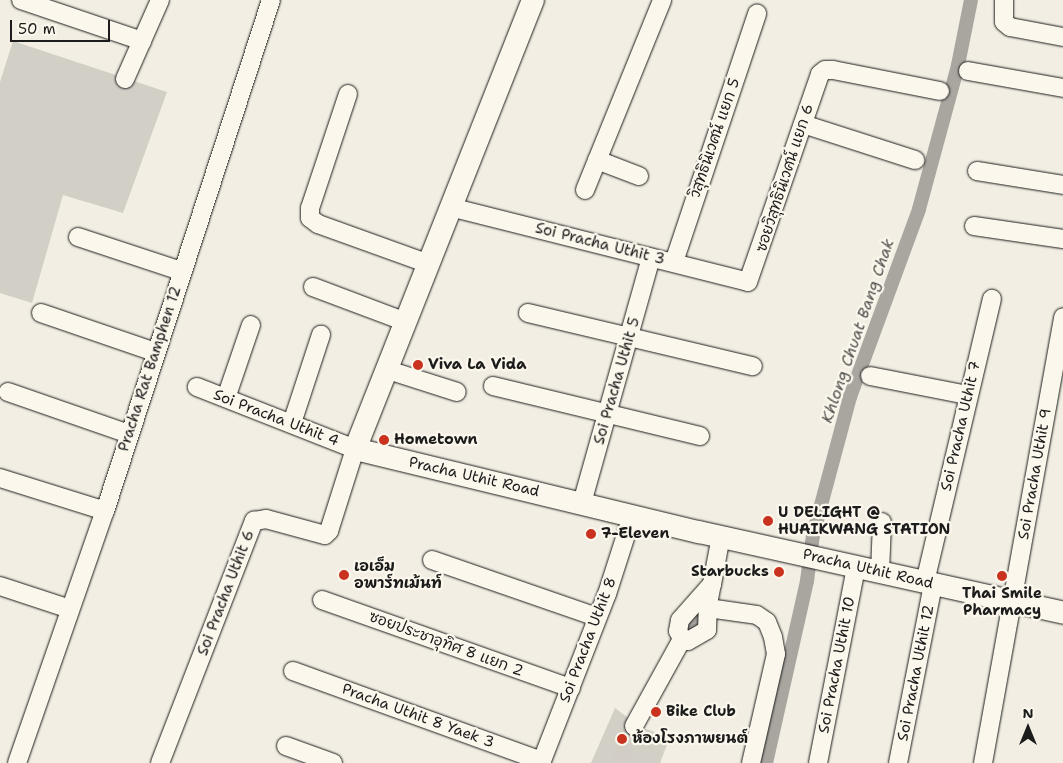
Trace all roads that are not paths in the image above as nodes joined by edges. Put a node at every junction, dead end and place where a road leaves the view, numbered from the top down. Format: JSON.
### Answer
{"nodes":[{"id":1,"x":21,"y":0,"type":"edge"},
{"id":2,"x":160,"y":0,"type":"edge"},
{"id":3,"x":270,"y":0,"type":"edge"},
{"id":4,"x":533,"y":0,"type":"edge"},
{"id":5,"x":662,"y":0,"type":"edge"},
{"id":6,"x":1004,"y":0,"type":"edge"},
{"id":7,"x":757,"y":14,"type":"dead end"},
{"id":8,"x":1063,"y":37,"type":"edge"},
{"id":9,"x":142,"y":41,"type":"junction"},
{"id":10,"x":968,"y":71,"type":"dead end"},
{"id":11,"x":125,"y":79,"type":"dead end"},
{"id":12,"x":1063,"y":88,"type":"edge"},
{"id":13,"x":940,"y":91,"type":"dead end"},
{"id":14,"x":348,"y":94,"type":"dead end"},
{"id":15,"x":803,"y":124,"type":"junction"},
{"id":16,"x":596,"y":160,"type":"junction"},
{"id":17,"x":915,"y":160,"type":"dead end"},
{"id":18,"x":977,"y":171,"type":"dead end"},
{"id":19,"x":639,"y":176,"type":"dead end"},
{"id":20,"x":1063,"y":185,"type":"edge"},
{"id":21,"x":585,"y":190,"type":"dead end"},
{"id":22,"x":450,"y":207,"type":"junction"},
{"id":23,"x":974,"y":226,"type":"dead end"},
{"id":24,"x":78,"y":237,"type":"dead end"},
{"id":25,"x":1063,"y":239,"type":"edge"},
{"id":26,"x":651,"y":258,"type":"junction"},
{"id":27,"x":674,"y":262,"type":"junction"},
{"id":28,"x":428,"y":264,"type":"junction"},
{"id":29,"x":181,"y":271,"type":"junction"},
{"id":30,"x":748,"y":282,"type":"joint"},
{"id":31,"x":313,"y":287,"type":"dead end"},
{"id":32,"x":992,"y":299,"type":"dead end"},
{"id":33,"x":41,"y":313,"type":"dead end"},
{"id":34,"x":528,"y":314,"type":"dead end"},
{"id":35,"x":1063,"y":317,"type":"edge"},
{"id":36,"x":406,"y":322,"type":"junction"},
{"id":37,"x":252,"y":325,"type":"dead end"},
{"id":38,"x":321,"y":335,"type":"dead end"},
{"id":39,"x":631,"y":335,"type":"junction"},
{"id":40,"x":156,"y":352,"type":"junction"},
{"id":41,"x":753,"y":366,"type":"dead end"},
{"id":42,"x":388,"y":370,"type":"junction"},
{"id":43,"x":870,"y":376,"type":"dead end"},
{"id":44,"x":493,"y":386,"type":"dead end"},
{"id":45,"x":197,"y":387,"type":"dead end"},
{"id":46,"x":8,"y":392,"type":"dead end"},
{"id":47,"x":457,"y":392,"type":"dead end"},
{"id":48,"x":968,"y":395,"type":"junction"},
{"id":49,"x":226,"y":398,"type":"junction"},
{"id":50,"x":608,"y":414,"type":"junction"},
{"id":51,"x":292,"y":423,"type":"junction"},
{"id":52,"x":129,"y":434,"type":"junction"},
{"id":53,"x":700,"y":436,"type":"dead end"},
{"id":54,"x":356,"y":449,"type":"junction"},
{"id":55,"x":0,"y":478,"type":"edge"},
{"id":56,"x":582,"y":503,"type":"junction"},
{"id":57,"x":105,"y":511,"type":"junction"},
{"id":58,"x":632,"y":516,"type":"junction"},
{"id":59,"x":882,"y":522,"type":"dead end"},
{"id":60,"x":721,"y":536,"type":"junction"},
{"id":61,"x":432,"y":560,"type":"dead end"},
{"id":62,"x":856,"y":567,"type":"junction"},
{"id":63,"x":880,"y":572,"type":"junction"},
{"id":64,"x":929,"y":583,"type":"junction"},
{"id":65,"x":712,"y":584,"type":"junction"},
{"id":66,"x":0,"y":586,"type":"edge"},
{"id":67,"x":322,"y":600,"type":"dead end"},
{"id":68,"x":1012,"y":601,"type":"junction"},
{"id":69,"x":708,"y":608,"type":"junction"},
{"id":70,"x":70,"y":610,"type":"junction"},
{"id":71,"x":1063,"y":612,"type":"edge"},
{"id":72,"x":597,"y":617,"type":"junction"},
{"id":73,"x":682,"y":639,"type":"junction"},
{"id":74,"x":293,"y":671,"type":"dead end"},
{"id":75,"x":571,"y":688,"type":"junction"},
{"id":76,"x":634,"y":726,"type":"tunnel mouth"},
{"id":77,"x":286,"y":746,"type":"dead end"},
{"id":78,"x":542,"y":762,"type":"edge"},
{"id":79,"x":17,"y":763,"type":"edge"},
{"id":80,"x":160,"y":763,"type":"edge"},
{"id":81,"x":333,"y":763,"type":"edge"},
{"id":82,"x":751,"y":763,"type":"edge"},
{"id":83,"x":818,"y":763,"type":"edge"},
{"id":84,"x":898,"y":763,"type":"edge"},
{"id":85,"x":983,"y":763,"type":"edge"}],
"edges":[{"from":1,"to":9,"type":"street"},
{"from":2,"to":9,"type":"street"},
{"from":3,"to":29,"type":"street","name":"Pracha Rat Bamphen 12"},
{"from":4,"to":22,"type":"main road"},
{"from":5,"to":16,"type":"street"},
{"from":6,"to":8,"type":"street"},
{"from":7,"to":27,"type":"street","name":"วิสุทธินิเวศน์ แยก 5"},
{"from":9,"to":11,"type":"street"},
{"from":10,"to":12,"type":"street"},
{"from":13,"to":15,"type":"street","name":"ซอยวิสุทธินิเวศน์ แยก 6"},
{"from":14,"to":28,"type":"street"},
{"from":15,"to":17,"type":"street"},
{"from":15,"to":30,"type":"street","name":"ซอยวิสุทธินิเวศน์ แยก 6"},
{"from":16,"to":19,"type":"street"},
{"from":16,"to":21,"type":"street"},
{"from":18,"to":20,"type":"street"},
{"from":22,"to":26,"type":"street","name":"Soi Pracha Uthit 3"},
{"from":22,"to":28,"type":"main road"},
{"from":23,"to":25,"type":"street"},
{"from":24,"to":29,"type":"street"},
{"from":26,"to":27,"type":"street","name":"Soi Pracha Uthit 3"},
{"from":26,"to":39,"type":"street","name":"Soi Pracha Uthit 5"},
{"from":27,"to":30,"type":"street","name":"Soi Pracha Uthit 3"},
{"from":28,"to":36,"type":"main road"},
{"from":29,"to":40,"type":"street","name":"Pracha Rat Bamphen 12"},
{"from":31,"to":36,"type":"street"},
{"from":32,"to":48,"type":"street","name":"Soi Pracha Uthit 7"},
{"from":33,"to":40,"type":"street"},
{"from":34,"to":39,"type":"street"},
{"from":35,"to":68,"type":"street","name":"Soi Pracha Uthit 9"},
{"from":36,"to":42,"type":"main road"},
{"from":37,"to":49,"type":"street"},
{"from":38,"to":51,"type":"street"},
{"from":39,"to":41,"type":"street"},
{"from":39,"to":50,"type":"street","name":"Soi Pracha Uthit 5"},
{"from":40,"to":52,"type":"street","name":"Pracha Rat Bamphen 12"},
{"from":42,"to":47,"type":"street"},
{"from":42,"to":54,"type":"main road"},
{"from":43,"to":48,"type":"street"},
{"from":44,"to":50,"type":"street"},
{"from":45,"to":49,"type":"street","name":"Soi Pracha Uthit 4"},
{"from":46,"to":52,"type":"street"},
{"from":48,"to":64,"type":"street","name":"Soi Pracha Uthit 7"},
{"from":49,"to":51,"type":"street","name":"Soi Pracha Uthit 4"},
{"from":50,"to":53,"type":"street"},
{"from":50,"to":56,"type":"street","name":"Soi Pracha Uthit 5"},
{"from":51,"to":54,"type":"street","name":"Soi Pracha Uthit 4"},
{"from":52,"to":57,"type":"street","name":"Pracha Rat Bamphen 12"},
{"from":54,"to":56,"type":"main road","name":"Pracha Uthit Road"},
{"from":54,"to":80,"type":"street","name":"Soi Pracha Uthit 6"},
{"from":55,"to":57,"type":"street"},
{"from":56,"to":58,"type":"main road","name":"Pracha Uthit Road"},
{"from":57,"to":70,"type":"street","name":"Pracha Rat Bamphen 12"},
{"from":58,"to":60,"type":"main road","name":"Pracha Uthit Road"},
{"from":58,"to":72,"type":"street","name":"Soi Pracha Uthit 8"},
{"from":59,"to":63,"type":"street"},
{"from":60,"to":62,"type":"main road","name":"Pracha Uthit Road"},
{"from":60,"to":65,"type":"street"},
{"from":61,"to":72,"type":"street"},
{"from":62,"to":63,"type":"main road","name":"Pracha Uthit Road"},
{"from":62,"to":83,"type":"street","name":"Soi Pracha Uthit 10"},
{"from":63,"to":64,"type":"main road","name":"Pracha Uthit Road"},
{"from":64,"to":68,"type":"main road","name":"Pracha Uthit Road"},
{"from":64,"to":84,"type":"street","name":"Soi Pracha Uthit 12"},
{"from":65,"to":69,"type":"street"},
{"from":65,"to":73,"type":"street"},
{"from":66,"to":70,"type":"street"},
{"from":67,"to":75,"type":"street","name":"ซอยประชาอุทิศ 8 แยก 2"},
{"from":68,"to":71,"type":"main road","name":"Pracha Uthit Road"},
{"from":68,"to":85,"type":"street","name":"Soi Pracha Uthit 9"},
{"from":69,"to":73,"type":"street"},
{"from":69,"to":82,"type":"street"},
{"from":70,"to":79,"type":"street","name":"Pracha Rat Bamphen 12"},
{"from":72,"to":75,"type":"street","name":"Soi Pracha Uthit 8"},
{"from":73,"to":76,"type":"street"},
{"from":74,"to":78,"type":"street","name":"Pracha Uthit 8 Yaek 3"},
{"from":75,"to":78,"type":"street","name":"Soi Pracha Uthit 8"},
{"from":77,"to":81,"type":"street"}]}
